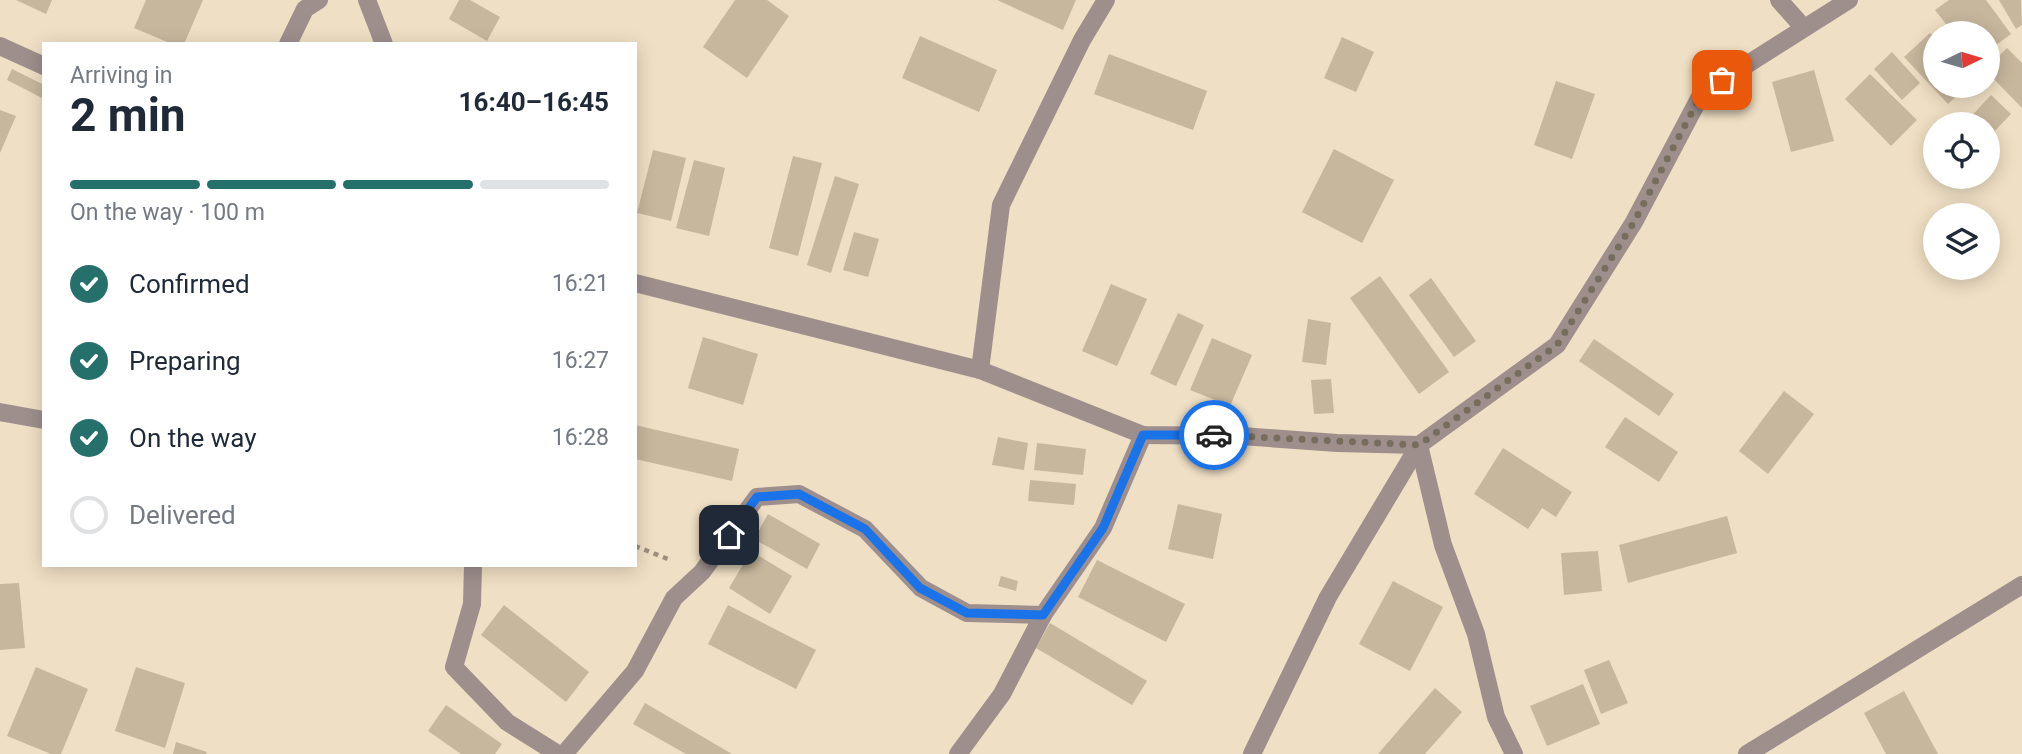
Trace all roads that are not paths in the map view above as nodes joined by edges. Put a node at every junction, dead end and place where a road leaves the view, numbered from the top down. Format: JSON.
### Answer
{"nodes":[{"id":1,"x":319,"y":0,"type":"edge"},
{"id":2,"x":367,"y":0,"type":"edge"},
{"id":3,"x":1106,"y":0,"type":"edge"},
{"id":4,"x":1779,"y":0,"type":"edge"},
{"id":5,"x":1849,"y":0,"type":"edge"},
{"id":6,"x":1802,"y":27,"type":"junction"},
{"id":7,"x":289,"y":42,"type":"edge"},
{"id":8,"x":383,"y":42,"type":"edge"},
{"id":9,"x":0,"y":46,"type":"edge"},
{"id":10,"x":42,"y":65,"type":"edge"},
{"id":11,"x":637,"y":284,"type":"edge"},
{"id":12,"x":979,"y":370,"type":"junction"},
{"id":13,"x":0,"y":412,"type":"edge"},
{"id":14,"x":42,"y":421,"type":"edge"},
{"id":15,"x":1143,"y":435,"type":"junction"},
{"id":16,"x":1419,"y":445,"type":"junction"},
{"id":17,"x":473,"y":567,"type":"edge"},
{"id":18,"x":2022,"y":585,"type":"edge"},
{"id":19,"x":1043,"y":615,"type":"junction"},
{"id":20,"x":561,"y":754,"type":"edge"},
{"id":21,"x":958,"y":754,"type":"edge"},
{"id":22,"x":1252,"y":754,"type":"edge"},
{"id":23,"x":1514,"y":754,"type":"edge"},
{"id":24,"x":1747,"y":754,"type":"edge"}],
"edges":[{"from":1,"to":7,"type":"street"},
{"from":2,"to":8,"type":"street"},
{"from":3,"to":12,"type":"street"},
{"from":4,"to":6,"type":"street"},
{"from":5,"to":6,"type":"street"},
{"from":6,"to":16,"type":"street"},
{"from":9,"to":10,"type":"street"},
{"from":11,"to":12,"type":"street"},
{"from":12,"to":15,"type":"street"},
{"from":13,"to":14,"type":"street"},
{"from":15,"to":16,"type":"street"},
{"from":15,"to":19,"type":"street"},
{"from":16,"to":22,"type":"street"},
{"from":16,"to":23,"type":"street"},
{"from":17,"to":20,"type":"street"},
{"from":18,"to":24,"type":"street"},
{"from":19,"to":20,"type":"street"},
{"from":19,"to":21,"type":"street"}]}
